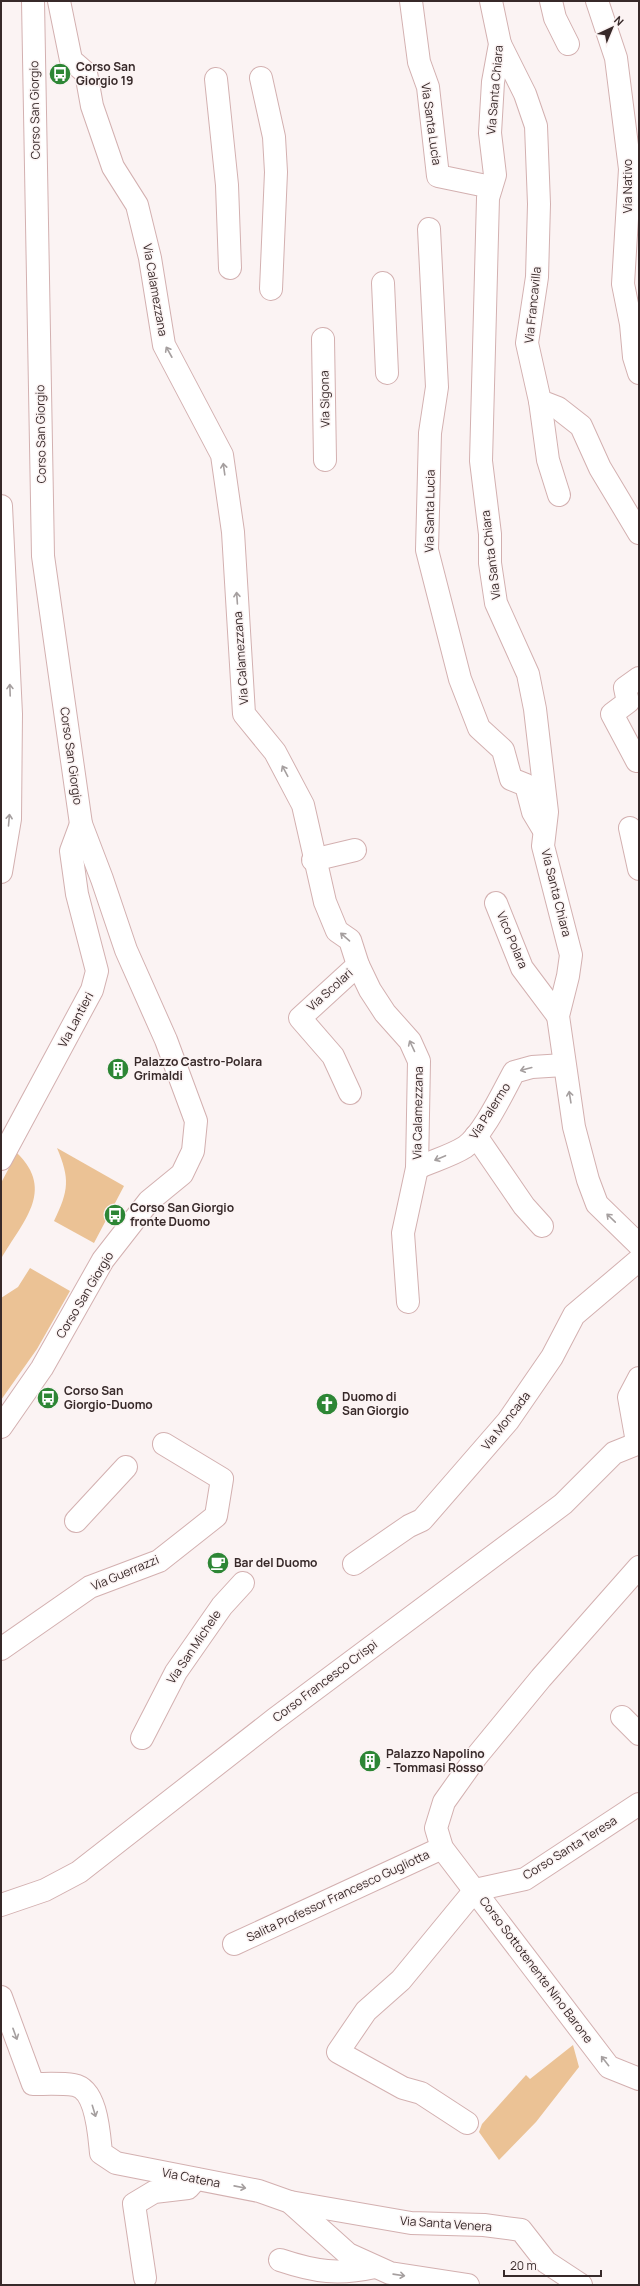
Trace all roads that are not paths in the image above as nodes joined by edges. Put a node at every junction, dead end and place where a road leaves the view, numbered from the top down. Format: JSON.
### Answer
{"nodes":[{"id":1,"x":33,"y":1,"type":"edge"},
{"id":2,"x":59,"y":1,"type":"edge"},
{"id":3,"x":412,"y":1,"type":"edge"},
{"id":4,"x":491,"y":1,"type":"edge"},
{"id":5,"x":551,"y":1,"type":"edge"},
{"id":6,"x":597,"y":1,"type":"edge"},
{"id":7,"x":500,"y":44,"type":"junction"},
{"id":8,"x":568,"y":44,"type":"dead end"},
{"id":9,"x":261,"y":78,"type":"dead end"},
{"id":10,"x":216,"y":79,"type":"dead end"},
{"id":11,"x":491,"y":187,"type":"junction"},
{"id":12,"x":429,"y":228,"type":"dead end"},
{"id":13,"x":230,"y":268,"type":"dead end"},
{"id":14,"x":383,"y":283,"type":"dead end"},
{"id":15,"x":271,"y":289,"type":"dead end"},
{"id":16,"x":323,"y":339,"type":"dead end"},
{"id":17,"x":387,"y":373,"type":"dead end"},
{"id":18,"x":639,"y":373,"type":"edge"},
{"id":19,"x":540,"y":402,"type":"junction"},
{"id":20,"x":325,"y":460,"type":"dead end"},
{"id":21,"x":560,"y":495,"type":"dead end"},
{"id":22,"x":1,"y":506,"type":"edge"},
{"id":23,"x":639,"y":533,"type":"edge"},
{"id":24,"x":639,"y":678,"type":"edge"},
{"id":25,"x":6,"y":714,"type":"edge"},
{"id":26,"x":637,"y":761,"type":"dead end"},
{"id":27,"x":81,"y":824,"type":"junction"},
{"id":28,"x":630,"y":828,"type":"dead end"},
{"id":29,"x":546,"y":833,"type":"junction"},
{"id":30,"x":355,"y":850,"type":"dead end"},
{"id":31,"x":314,"y":860,"type":"junction"},
{"id":32,"x":639,"y":869,"type":"edge"},
{"id":33,"x":1,"y":872,"type":"edge"},
{"id":34,"x":496,"y":903,"type":"dead end"},
{"id":35,"x":358,"y":965,"type":"junction"},
{"id":36,"x":558,"y":1016,"type":"junction"},
{"id":37,"x":564,"y":1065,"type":"junction"},
{"id":38,"x":350,"y":1093,"type":"dead end"},
{"id":39,"x":476,"y":1136,"type":"junction"},
{"id":40,"x":1,"y":1159,"type":"edge"},
{"id":41,"x":417,"y":1168,"type":"junction"},
{"id":42,"x":542,"y":1226,"type":"dead end"},
{"id":43,"x":639,"y":1245,"type":"edge"},
{"id":44,"x":639,"y":1260,"type":"edge"},
{"id":45,"x":408,"y":1302,"type":"dead end"},
{"id":46,"x":639,"y":1378,"type":"edge"},
{"id":47,"x":1,"y":1428,"type":"edge"},
{"id":48,"x":638,"y":1443,"type":"edge"},
{"id":49,"x":164,"y":1444,"type":"dead end"},
{"id":50,"x":126,"y":1467,"type":"dead end"},
{"id":51,"x":76,"y":1521,"type":"dead end"},
{"id":52,"x":354,"y":1564,"type":"dead end"},
{"id":53,"x":639,"y":1567,"type":"edge"},
{"id":54,"x":243,"y":1583,"type":"dead end"},
{"id":55,"x":1,"y":1649,"type":"edge"},
{"id":56,"x":622,"y":1717,"type":"dead end"},
{"id":57,"x":639,"y":1734,"type":"edge"},
{"id":58,"x":142,"y":1738,"type":"dead end"},
{"id":59,"x":639,"y":1804,"type":"edge"},
{"id":60,"x":442,"y":1848,"type":"junction"},
{"id":61,"x":475,"y":1890,"type":"junction"},
{"id":62,"x":1,"y":1905,"type":"edge"},
{"id":63,"x":234,"y":1944,"type":"dead end"},
{"id":64,"x":1,"y":1997,"type":"edge"},
{"id":65,"x":639,"y":2079,"type":"edge"},
{"id":66,"x":467,"y":2124,"type":"dead end"},
{"id":67,"x":196,"y":2179,"type":"junction"},
{"id":68,"x":290,"y":2202,"type":"junction"},
{"id":69,"x":280,"y":2260,"type":"dead end"},
{"id":70,"x":375,"y":2267,"type":"junction"},
{"id":71,"x":145,"y":2278,"type":"dead end"},
{"id":72,"x":468,"y":2285,"type":"edge"},
{"id":73,"x":581,"y":2285,"type":"edge"}],
"edges":[{"from":1,"to":27,"type":"street","name":"Corso San Giorgio"},
{"from":31,"to":2,"type":"street","name":"Via Calamezzana","one_way":true},
{"from":3,"to":11,"type":"street","name":"Via Santa Lucia"},
{"from":4,"to":7,"type":"street","name":"Via Santa Chiara"},
{"from":5,"to":8,"type":"street"},
{"from":6,"to":18,"type":"street","name":"Via Nativo"},
{"from":7,"to":11,"type":"street","name":"Via Santa Chiara"},
{"from":7,"to":19,"type":"street","name":"Via Francavilla"},
{"from":9,"to":15,"type":"street"},
{"from":10,"to":13,"type":"street"},
{"from":11,"to":29,"type":"street","name":"Via Santa Chiara"},
{"from":12,"to":29,"type":"street","name":"Via Santa Lucia"},
{"from":14,"to":17,"type":"street"},
{"from":16,"to":20,"type":"street","name":"Via Sigona"},
{"from":19,"to":21,"type":"street","name":"Via Francavilla"},
{"from":19,"to":23,"type":"street"},
{"from":25,"to":22,"type":"street","one_way":true},
{"from":24,"to":26,"type":"street"},
{"from":33,"to":25,"type":"street","one_way":true},
{"from":27,"to":40,"type":"street","name":"Via Lantieri"},
{"from":27,"to":47,"type":"street","name":"Corso San Giorgio"},
{"from":28,"to":32,"type":"street"},
{"from":29,"to":36,"type":"street","name":"Via Santa Chiara"},
{"from":30,"to":31,"type":"street"},
{"from":35,"to":31,"type":"street","name":"Via Calamezzana","one_way":true},
{"from":34,"to":36,"type":"street","name":"Vico Polara"},
{"from":35,"to":38,"type":"street","name":"Via Scolari"},
{"from":41,"to":35,"type":"street","name":"Via Calamezzana","one_way":true},
{"from":36,"to":37,"type":"street","name":"Via Santa Chiara"},
{"from":37,"to":39,"type":"street","name":"Via Palermo","one_way":true},
{"from":43,"to":37,"type":"street","name":"Via Santa Chiara","one_way":true},
{"from":39,"to":41,"type":"street","name":"Via Palermo","one_way":true},
{"from":39,"to":42,"type":"street"},
{"from":41,"to":45,"type":"street","name":"Via Calamezzana"},
{"from":44,"to":52,"type":"street","name":"Via Moncada"},
{"from":46,"to":48,"type":"street"},
{"from":48,"to":62,"type":"street","name":"Corso Francesco Crispi"},
{"from":49,"to":55,"type":"street","name":"Via Guerrazzi"},
{"from":50,"to":51,"type":"street"},
{"from":53,"to":60,"type":"street"},
{"from":54,"to":58,"type":"street","name":"Via San Michele"},
{"from":56,"to":57,"type":"street"},
{"from":59,"to":61,"type":"street","name":"Corso Santa Teresa"},
{"from":60,"to":61,"type":"street","name":"Corso Sottotenente Nino Barone"},
{"from":60,"to":63,"type":"street","name":"Salita Professor Francesco Gugliotta"},
{"from":65,"to":61,"type":"street","name":"Corso Sottotenente Nino Barone","one_way":true},
{"from":61,"to":66,"type":"street"},
{"from":64,"to":67,"type":"street","name":"Via Catena","one_way":true},
{"from":67,"to":68,"type":"street","name":"Via Catena","one_way":true},
{"from":67,"to":71,"type":"street"},
{"from":68,"to":70,"type":"street","name":"Via Catena"},
{"from":68,"to":73,"type":"street","name":"Via Santa Venera"},
{"from":69,"to":70,"type":"street"},
{"from":70,"to":72,"type":"street","name":"Via Catena","one_way":true}]}
